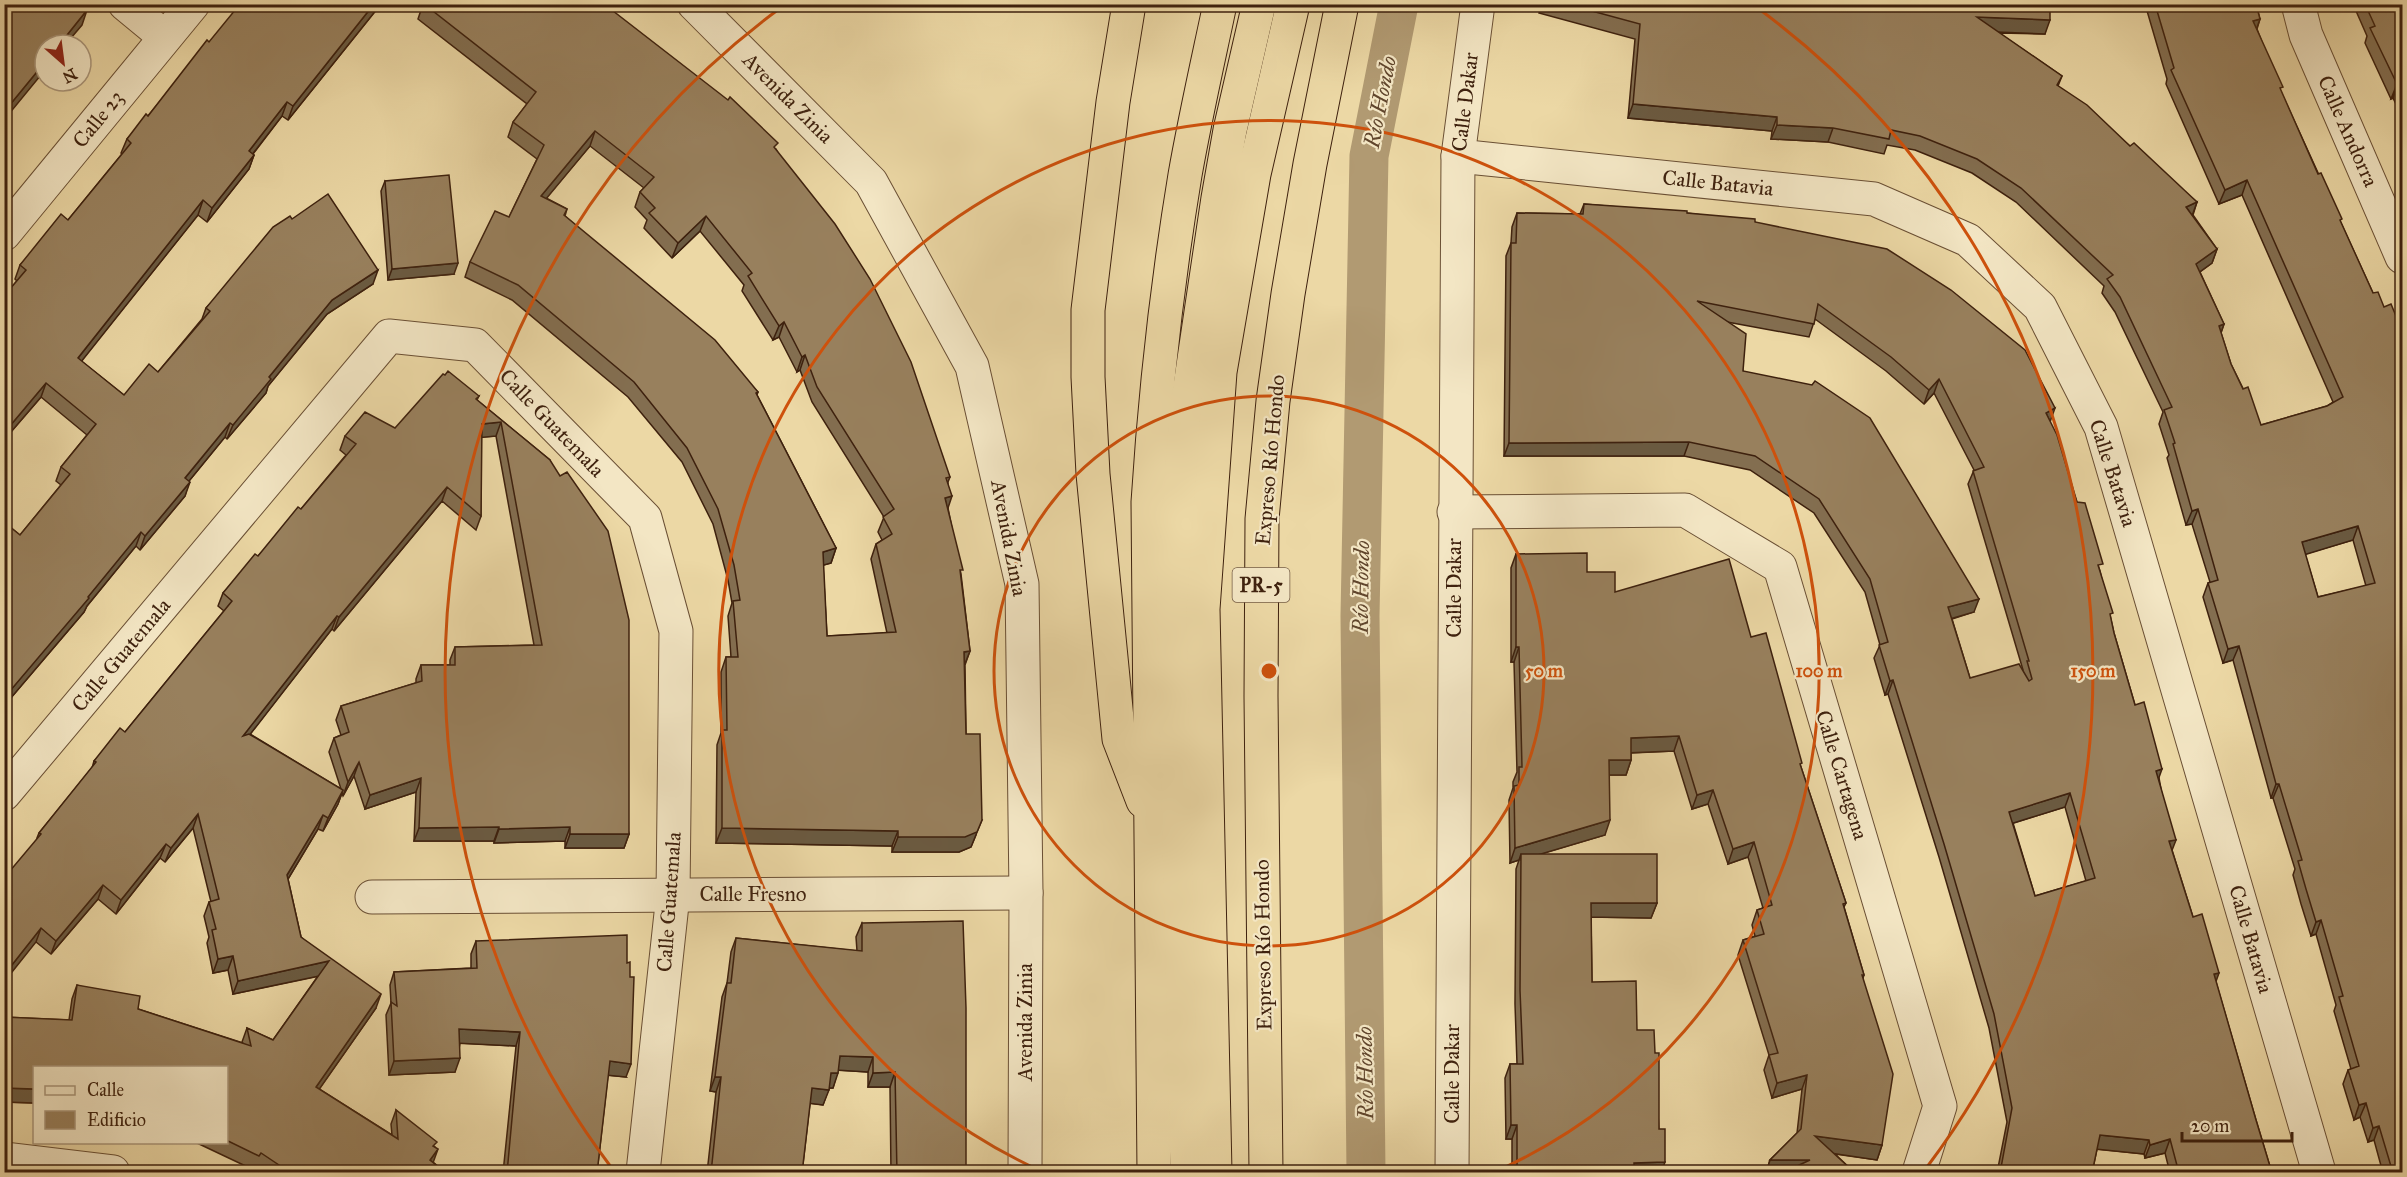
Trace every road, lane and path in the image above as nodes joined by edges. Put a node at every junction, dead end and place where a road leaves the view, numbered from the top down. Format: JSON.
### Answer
{"nodes":[{"id":1,"x":125,"y":4,"type":"edge"},
{"id":2,"x":193,"y":4,"type":"edge"},
{"id":3,"x":1129,"y":4,"type":"edge"},
{"id":4,"x":1220,"y":4,"type":"edge"},
{"id":5,"x":1259,"y":4,"type":"edge"},
{"id":6,"x":1293,"y":4,"type":"edge"},
{"id":7,"x":1342,"y":4,"type":"edge"},
{"id":8,"x":1478,"y":4,"type":"edge"},
{"id":9,"x":2298,"y":4,"type":"edge"},
{"id":10,"x":699,"y":6,"type":"edge"},
{"id":11,"x":165,"y":37,"type":"junction"},
{"id":12,"x":1458,"y":156,"type":"junction"},
{"id":13,"x":4,"y":234,"type":"edge"},
{"id":14,"x":2403,"y":257,"type":"edge"},
{"id":15,"x":1454,"y":512,"type":"junction"},
{"id":16,"x":4,"y":794,"type":"edge"},
{"id":17,"x":1150,"y":820,"type":"junction"},
{"id":18,"x":1026,"y":893,"type":"junction"},
{"id":19,"x":673,"y":895,"type":"junction"},
{"id":20,"x":372,"y":897,"type":"dead end"},
{"id":21,"x":4,"y":1159,"type":"edge"},
{"id":22,"x":113,"y":1173,"type":"edge"},
{"id":23,"x":644,"y":1173,"type":"edge"},
{"id":24,"x":1024,"y":1173,"type":"edge"},
{"id":25,"x":1154,"y":1173,"type":"edge"},
{"id":26,"x":1187,"y":1173,"type":"edge"},
{"id":27,"x":1215,"y":1173,"type":"edge"},
{"id":28,"x":1266,"y":1173,"type":"edge"},
{"id":29,"x":1452,"y":1173,"type":"edge"},
{"id":30,"x":1919,"y":1173,"type":"edge"},
{"id":31,"x":2319,"y":1173,"type":"edge"}],
"edges":[{"from":1,"to":11,"type":"street"},
{"from":2,"to":11,"type":"street","name":"Calle 23"},
{"from":3,"to":17,"type":"highway"},
{"from":4,"to":17,"type":"highway"},
{"from":5,"to":26,"type":"highway"},
{"from":6,"to":27,"type":"highway"},
{"from":7,"to":28,"type":"highway","name":"Expreso Río Hondo","number":"PR-5"},
{"from":8,"to":12,"type":"street","name":"Calle Dakar"},
{"from":9,"to":14,"type":"street","name":"Calle Andorra"},
{"from":10,"to":18,"type":"street","name":"Avenida Zinia"},
{"from":11,"to":13,"type":"street","name":"Calle 23"},
{"from":12,"to":15,"type":"street","name":"Calle Dakar"},
{"from":12,"to":31,"type":"street","name":"Calle Batavia"},
{"from":15,"to":29,"type":"street","name":"Calle Dakar"},
{"from":15,"to":30,"type":"street","name":"Calle Cartagena"},
{"from":16,"to":19,"type":"street","name":"Calle Guatemala"},
{"from":17,"to":25,"type":"highway"},
{"from":18,"to":19,"type":"street","name":"Calle Fresno"},
{"from":18,"to":24,"type":"street","name":"Avenida Zinia"},
{"from":19,"to":20,"type":"street","name":"Calle Fresno"},
{"from":19,"to":23,"type":"street","name":"Calle Guatemala"},
{"from":21,"to":22,"type":"street"}]}
